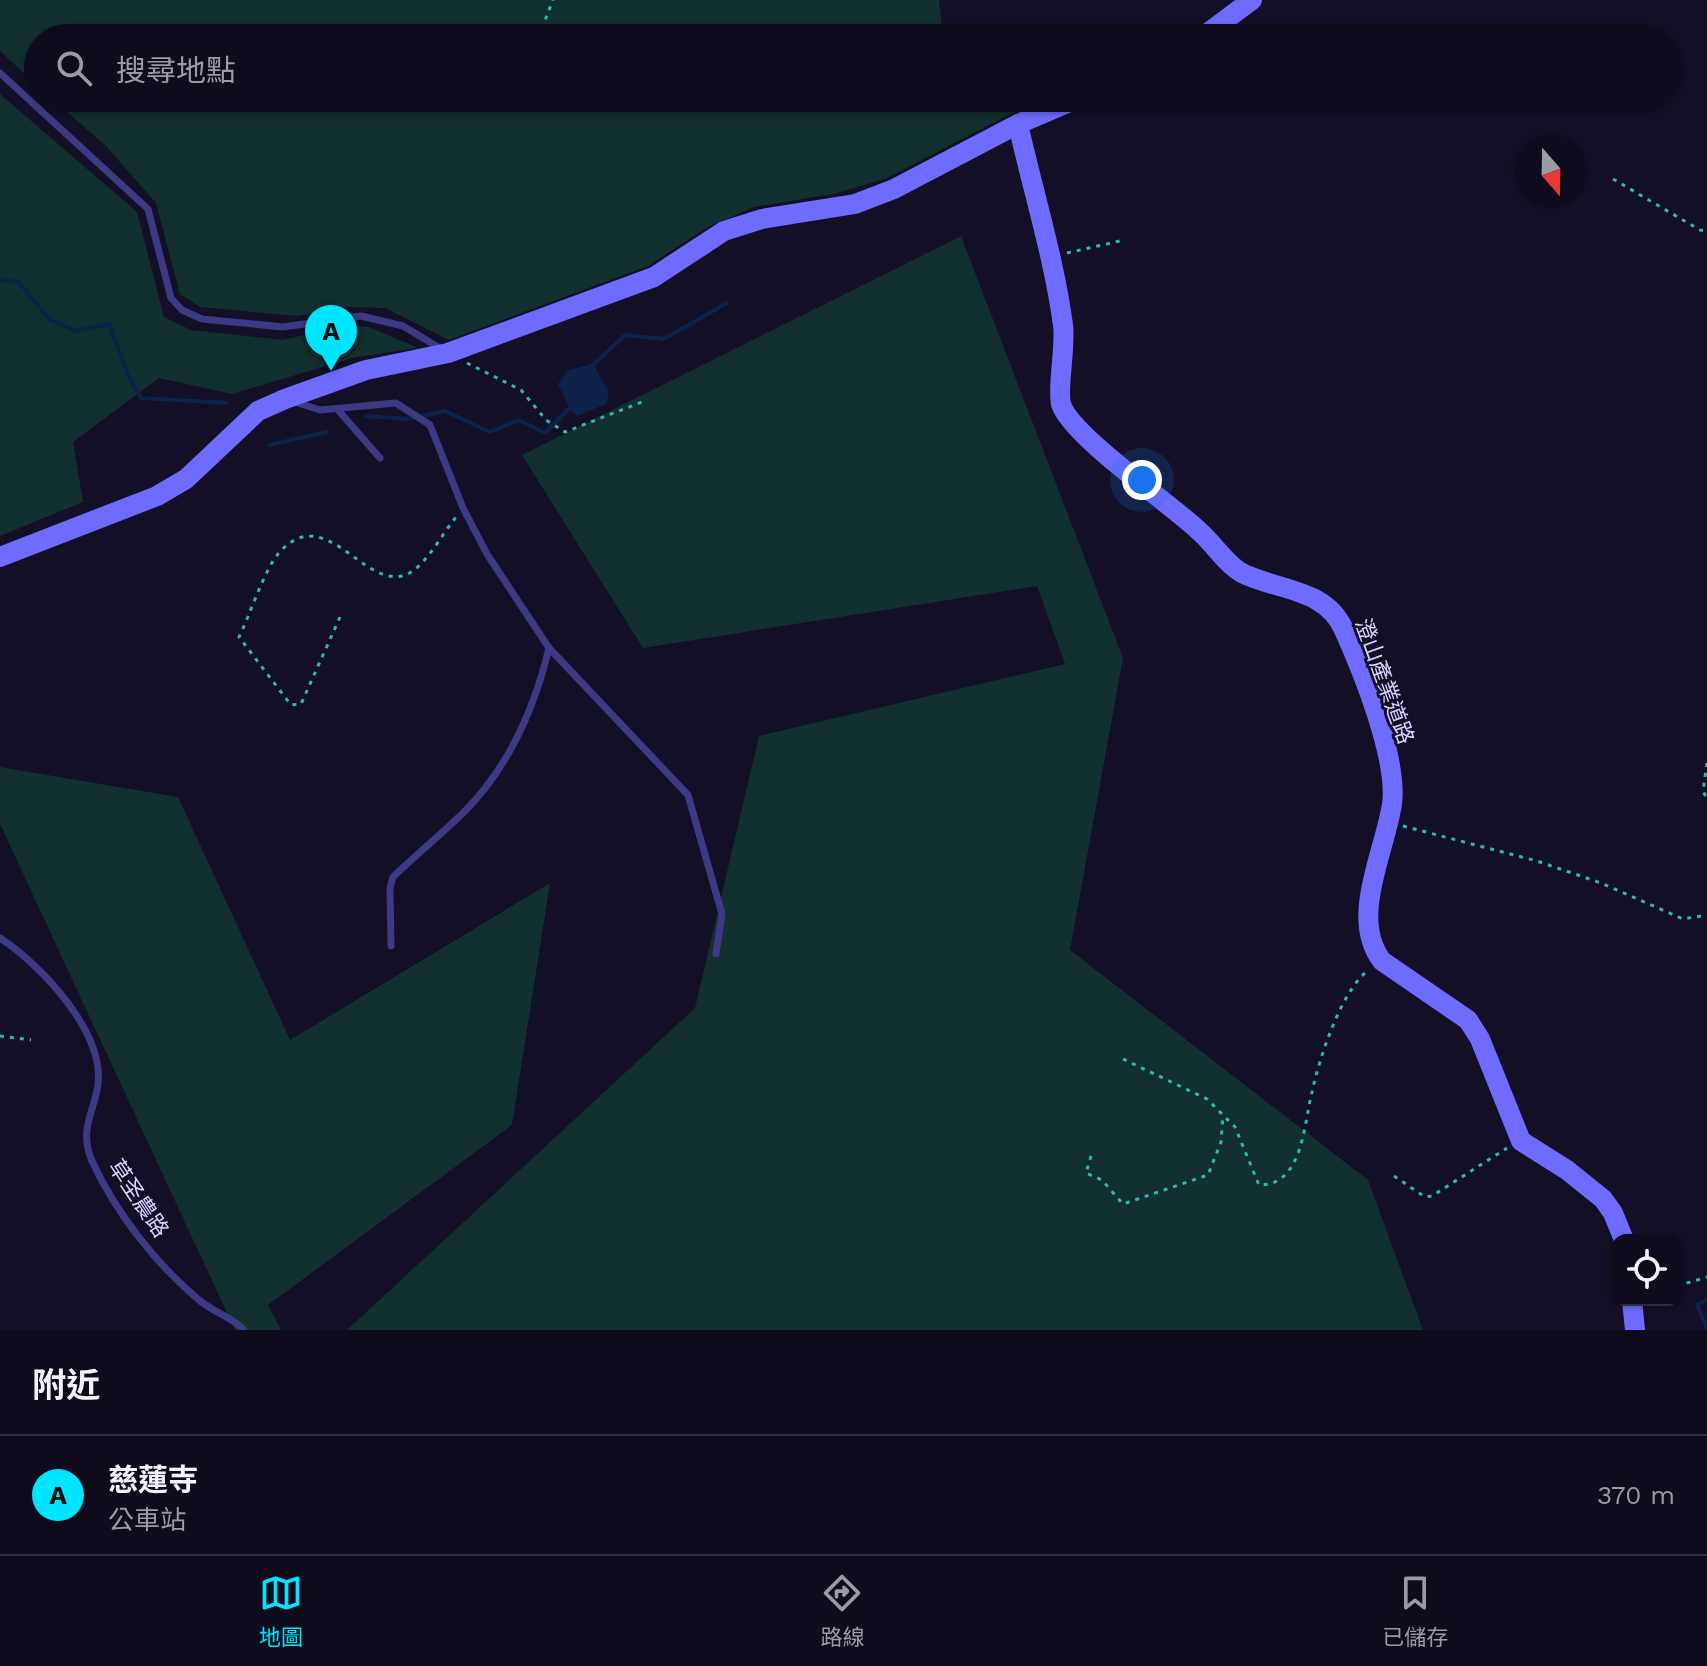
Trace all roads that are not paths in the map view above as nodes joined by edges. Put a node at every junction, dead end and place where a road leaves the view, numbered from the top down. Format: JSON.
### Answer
{"nodes":[{"id":1,"x":1252,"y":0,"type":"edge"},
{"id":2,"x":1220,"y":24,"type":"edge"},
{"id":3,"x":0,"y":73,"type":"edge"},
{"id":4,"x":24,"y":95,"type":"edge"},
{"id":5,"x":42,"y":112,"type":"edge"},
{"id":6,"x":1046,"y":112,"type":"edge"},
{"id":7,"x":1018,"y":124,"type":"junction"},
{"id":8,"x":448,"y":353,"type":"junction"},
{"id":9,"x":285,"y":399,"type":"junction"},
{"id":10,"x":338,"y":410,"type":"junction"},
{"id":11,"x":380,"y":458,"type":"dead end"},
{"id":12,"x":0,"y":557,"type":"edge"},
{"id":13,"x":549,"y":648,"type":"junction"},
{"id":14,"x":0,"y":938,"type":"edge"},
{"id":15,"x":391,"y":946,"type":"dead end"},
{"id":16,"x":716,"y":954,"type":"dead end"},
{"id":17,"x":1622,"y":1234,"type":"edge"},
{"id":18,"x":1633,"y":1306,"type":"edge"},
{"id":19,"x":244,"y":1330,"type":"edge"},
{"id":20,"x":1635,"y":1330,"type":"edge"}],
"edges":[{"from":1,"to":2,"type":"street"},
{"from":3,"to":4,"type":"lane"},
{"from":5,"to":8,"type":"lane"},
{"from":6,"to":7,"type":"street"},
{"from":7,"to":8,"type":"street"},
{"from":7,"to":17,"type":"street","name":"澄山產業道路"},
{"from":8,"to":9,"type":"street"},
{"from":9,"to":10,"type":"lane"},
{"from":9,"to":12,"type":"street"},
{"from":10,"to":11,"type":"lane"},
{"from":10,"to":13,"type":"lane"},
{"from":13,"to":15,"type":"lane"},
{"from":13,"to":16,"type":"lane"},
{"from":14,"to":19,"type":"lane","name":"草圣農路"},
{"from":18,"to":20,"type":"street"}]}
